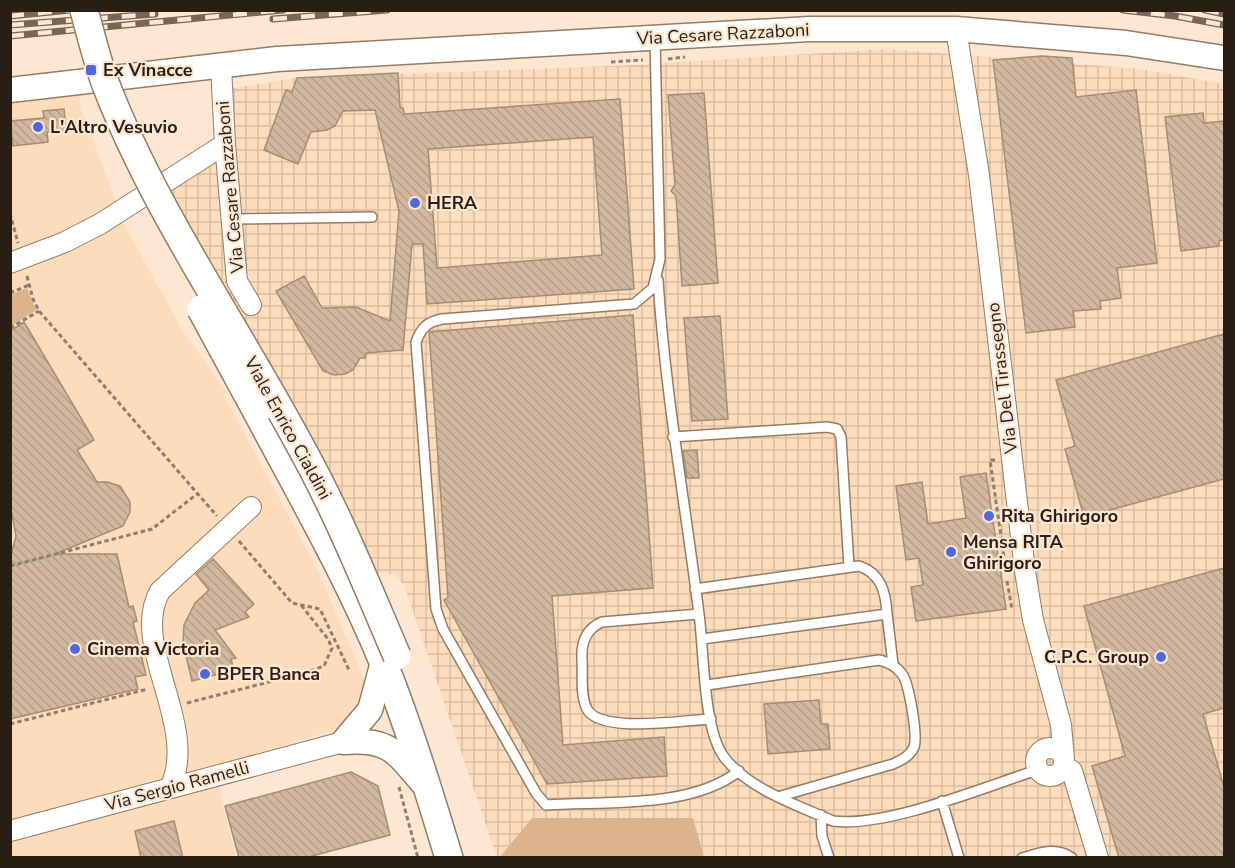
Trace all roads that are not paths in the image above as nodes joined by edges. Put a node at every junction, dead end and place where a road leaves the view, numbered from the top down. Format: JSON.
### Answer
{"nodes":[{"id":1,"x":67,"y":10,"type":"edge"},
{"id":2,"x":84,"y":10,"type":"edge"},
{"id":3,"x":956,"y":29,"type":"junction"},
{"id":4,"x":655,"y":49,"type":"junction"},
{"id":5,"x":1224,"y":58,"type":"edge"},
{"id":6,"x":221,"y":66,"type":"junction"},
{"id":7,"x":10,"y":90,"type":"edge"},
{"id":8,"x":225,"y":144,"type":"junction"},
{"id":9,"x":372,"y":217,"type":"dead end"},
{"id":10,"x":232,"y":219,"type":"junction"},
{"id":11,"x":16,"y":260,"type":"edge"},
{"id":12,"x":658,"y":274,"type":"junction"},
{"id":13,"x":251,"y":305,"type":"dead end"},
{"id":14,"x":673,"y":437,"type":"junction"},
{"id":15,"x":250,"y":507,"type":"dead end"},
{"id":16,"x":849,"y":567,"type":"junction"},
{"id":17,"x":695,"y":589,"type":"junction"},
{"id":18,"x":699,"y":614,"type":"junction"},
{"id":19,"x":887,"y":614,"type":"junction"},
{"id":20,"x":702,"y":639,"type":"junction"},
{"id":21,"x":390,"y":659,"type":"junction"},
{"id":22,"x":892,"y":664,"type":"junction"},
{"id":23,"x":707,"y":685,"type":"junction"},
{"id":24,"x":711,"y":719,"type":"junction"},
{"id":25,"x":179,"y":742,"type":"junction"},
{"id":26,"x":344,"y":742,"type":"junction"},
{"id":27,"x":1058,"y":758,"type":"junction"},
{"id":28,"x":1037,"y":770,"type":"joint"},
{"id":29,"x":739,"y":771,"type":"junction"},
{"id":30,"x":216,"y":776,"type":"junction"},
{"id":31,"x":170,"y":788,"type":"junction"},
{"id":32,"x":428,"y":789,"type":"junction"},
{"id":33,"x":781,"y":796,"type":"junction"},
{"id":34,"x":942,"y":801,"type":"junction"},
{"id":35,"x":821,"y":815,"type":"junction"},
{"id":36,"x":10,"y":831,"type":"edge"},
{"id":37,"x":449,"y":858,"type":"edge"},
{"id":38,"x":466,"y":858,"type":"edge"},
{"id":39,"x":829,"y":858,"type":"edge"},
{"id":40,"x":959,"y":858,"type":"edge"},
{"id":41,"x":1022,"y":858,"type":"edge"},
{"id":42,"x":1072,"y":858,"type":"edge"},
{"id":43,"x":1098,"y":858,"type":"edge"}],
"edges":[{"from":1,"to":21,"type":"main road","name":"Viale Enrico Cialdini","bridge":true},
{"from":2,"to":21,"type":"main road","name":"Viale Enrico Cialdini","bridge":true},
{"from":3,"to":4,"type":"street","name":"Via Cesare Razzaboni"},
{"from":3,"to":5,"type":"street","name":"Via Cesare Razzaboni"},
{"from":3,"to":27,"type":"street","name":"Via Del Tirassegno"},
{"from":4,"to":6,"type":"street","name":"Via Cesare Razzaboni"},
{"from":4,"to":12,"type":"lane"},
{"from":6,"to":7,"type":"street","name":"Via Cesare Razzaboni"},
{"from":6,"to":8,"type":"street","name":"Via Cesare Razzaboni"},
{"from":8,"to":10,"type":"street","name":"Via Cesare Razzaboni"},
{"from":8,"to":11,"type":"street"},
{"from":9,"to":10,"type":"lane"},
{"from":10,"to":13,"type":"street","name":"Via Cesare Razzaboni"},
{"from":12,"to":14,"type":"lane"},
{"from":12,"to":29,"type":"lane"},
{"from":14,"to":16,"type":"lane"},
{"from":14,"to":17,"type":"lane"},
{"from":15,"to":25,"type":"street"},
{"from":16,"to":17,"type":"lane"},
{"from":16,"to":19,"type":"lane"},
{"from":17,"to":18,"type":"lane"},
{"from":18,"to":20,"type":"lane"},
{"from":18,"to":24,"type":"lane"},
{"from":19,"to":20,"type":"lane"},
{"from":19,"to":22,"type":"lane"},
{"from":20,"to":23,"type":"lane"},
{"from":21,"to":26,"type":"street"},
{"from":21,"to":32,"type":"main road","name":"Viale Enrico Cialdini"},
{"from":21,"to":38,"type":"main road","name":"Viale Enrico Cialdini"},
{"from":22,"to":23,"type":"lane"},
{"from":22,"to":33,"type":"lane"},
{"from":23,"to":24,"type":"lane"},
{"from":24,"to":29,"type":"lane"},
{"from":25,"to":30,"type":"street"},
{"from":25,"to":31,"type":"street"},
{"from":26,"to":30,"type":"street","name":"Via Sergio Ramelli"},
{"from":26,"to":32,"type":"street"},
{"from":27,"to":28,"type":"street"},
{"from":27,"to":43,"type":"street"},
{"from":28,"to":34,"type":"lane"},
{"from":29,"to":33,"type":"lane"},
{"from":30,"to":31,"type":"street","name":"Via Sergio Ramelli"},
{"from":31,"to":36,"type":"street","name":"Via Sergio Ramelli"},
{"from":32,"to":37,"type":"main road","name":"Viale Enrico Cialdini"},
{"from":33,"to":35,"type":"lane"},
{"from":34,"to":35,"type":"lane"},
{"from":34,"to":40,"type":"lane"},
{"from":35,"to":39,"type":"lane"},
{"from":41,"to":42,"type":"lane"}]}
